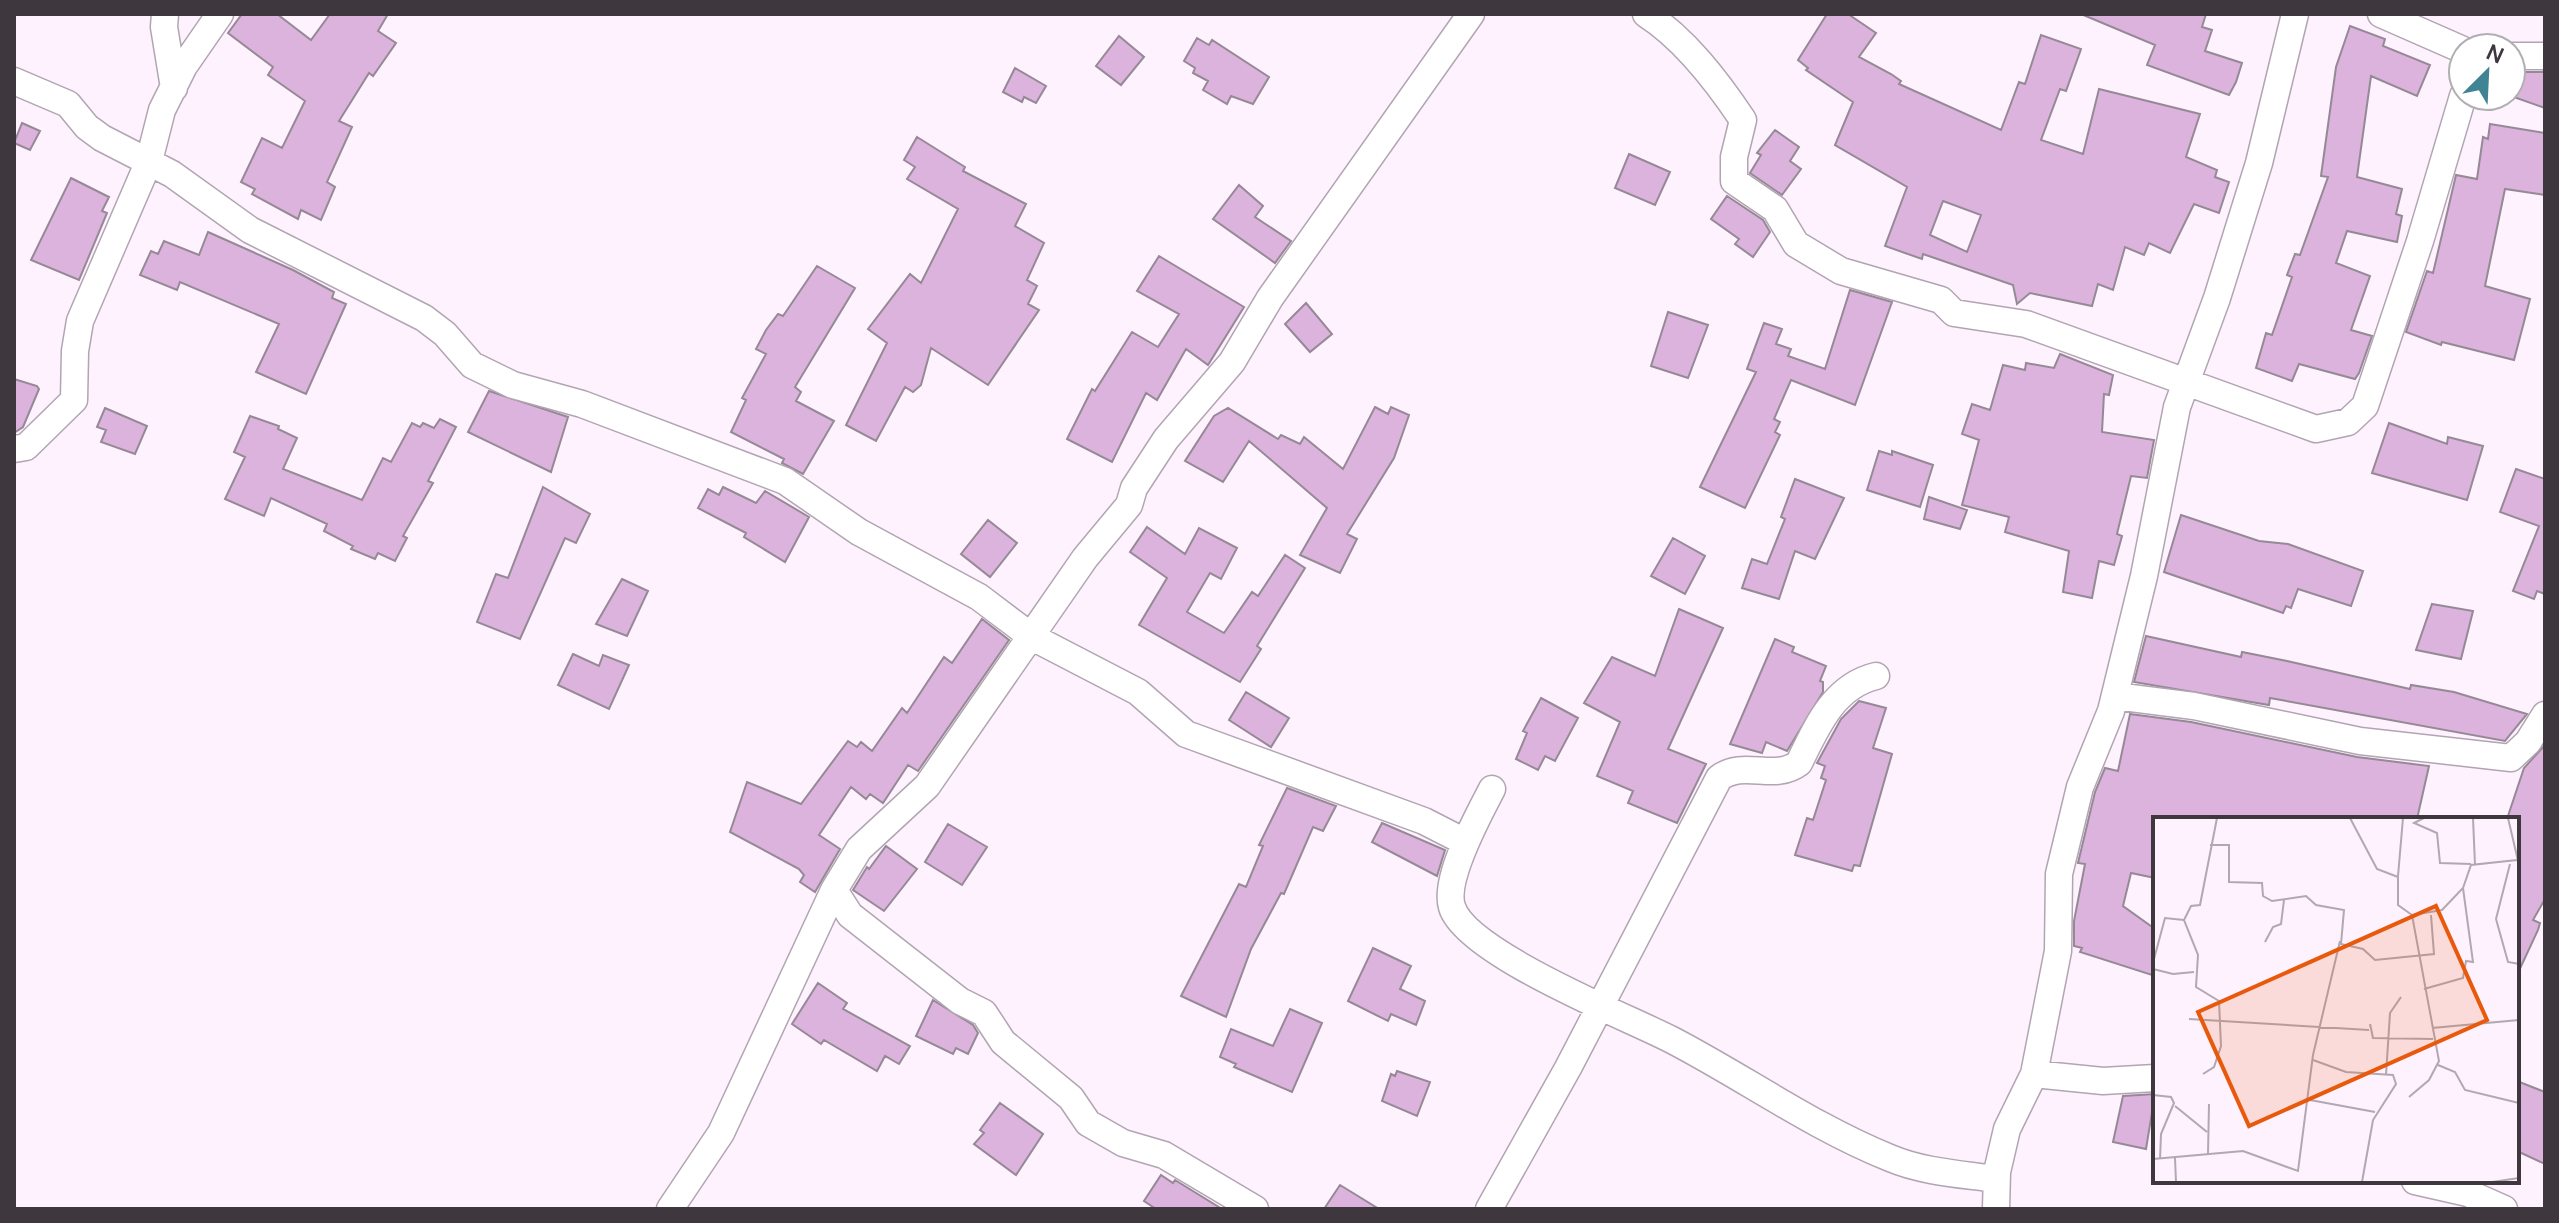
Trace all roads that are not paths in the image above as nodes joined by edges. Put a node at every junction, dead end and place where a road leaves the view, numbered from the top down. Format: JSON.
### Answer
{"nodes":[{"id":1,"x":165,"y":14,"type":"edge"},
{"id":2,"x":220,"y":14,"type":"edge"},
{"id":3,"x":1471,"y":14,"type":"edge"},
{"id":4,"x":1646,"y":14,"type":"edge"},
{"id":5,"x":2295,"y":14,"type":"edge"},
{"id":6,"x":2381,"y":14,"type":"edge"},
{"id":7,"x":2447,"y":43,"type":"edge"},
{"id":8,"x":14,"y":81,"type":"edge"},
{"id":9,"x":174,"y":88,"type":"junction"},
{"id":10,"x":2458,"y":112,"type":"edge"},
{"id":11,"x":149,"y":161,"type":"junction"},
{"id":12,"x":2187,"y":380,"type":"junction"},
{"id":13,"x":14,"y":449,"type":"edge"},
{"id":14,"x":1032,"y":637,"type":"junction"},
{"id":15,"x":1876,"y":676,"type":"dead end"},
{"id":16,"x":2115,"y":696,"type":"junction"},
{"id":17,"x":2545,"y":715,"type":"edge"},
{"id":18,"x":1492,"y":789,"type":"dead end"},
{"id":19,"x":1465,"y":842,"type":"junction"},
{"id":20,"x":834,"y":890,"type":"junction"},
{"id":21,"x":1599,"y":1008,"type":"junction"},
{"id":22,"x":2034,"y":1074,"type":"junction"},
{"id":23,"x":2153,"y":1078,"type":"edge"},
{"id":24,"x":1996,"y":1179,"type":"junction"},
{"id":25,"x":2424,"y":1183,"type":"edge"},
{"id":26,"x":670,"y":1209,"type":"edge"},
{"id":27,"x":1255,"y":1209,"type":"edge"},
{"id":28,"x":1489,"y":1209,"type":"edge"},
{"id":29,"x":1996,"y":1209,"type":"edge"},
{"id":30,"x":2504,"y":1209,"type":"edge"}],
"edges":[{"from":1,"to":9,"type":"street"},
{"from":2,"to":9,"type":"street"},
{"from":3,"to":14,"type":"street"},
{"from":4,"to":12,"type":"street"},
{"from":5,"to":12,"type":"street"},
{"from":6,"to":7,"type":"street"},
{"from":8,"to":11,"type":"street"},
{"from":9,"to":11,"type":"street"},
{"from":10,"to":12,"type":"street"},
{"from":11,"to":13,"type":"street"},
{"from":11,"to":14,"type":"street"},
{"from":12,"to":16,"type":"street"},
{"from":14,"to":19,"type":"street"},
{"from":14,"to":20,"type":"street"},
{"from":15,"to":21,"type":"street"},
{"from":16,"to":17,"type":"street"},
{"from":16,"to":22,"type":"street"},
{"from":18,"to":19,"type":"street"},
{"from":19,"to":21,"type":"street"},
{"from":20,"to":26,"type":"street"},
{"from":20,"to":27,"type":"street"},
{"from":21,"to":24,"type":"street"},
{"from":21,"to":28,"type":"street"},
{"from":22,"to":23,"type":"street"},
{"from":22,"to":24,"type":"street"},
{"from":24,"to":29,"type":"street"},
{"from":25,"to":30,"type":"street"}]}
